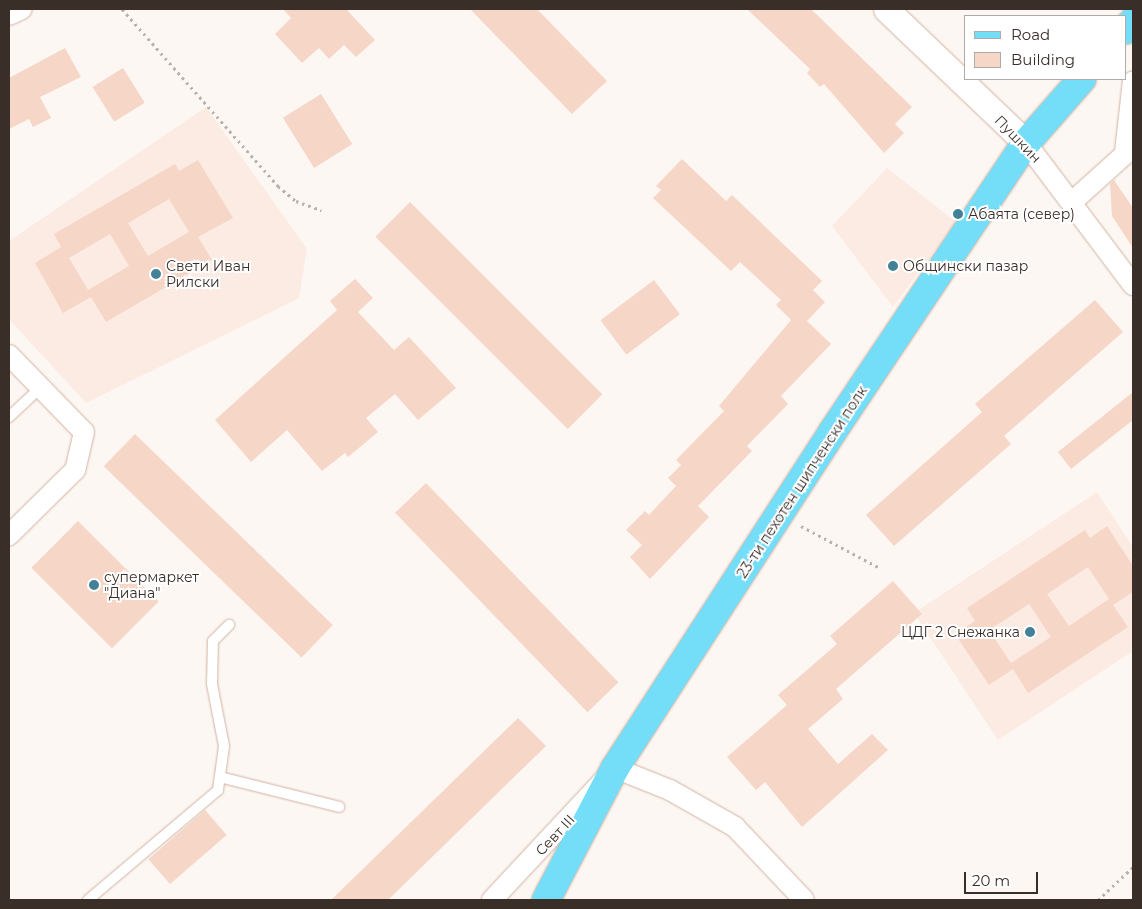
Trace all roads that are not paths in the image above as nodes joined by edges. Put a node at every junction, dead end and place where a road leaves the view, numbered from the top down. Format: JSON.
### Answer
{"nodes":[{"id":1,"x":22,"y":9,"type":"edge"},
{"id":2,"x":890,"y":10,"type":"edge"},
{"id":3,"x":9,"y":15,"type":"edge"},
{"id":4,"x":1081,"y":80,"type":"edge"},
{"id":5,"x":1133,"y":81,"type":"edge"},
{"id":6,"x":1026,"y":143,"type":"junction"},
{"id":7,"x":1129,"y":150,"type":"edge"},
{"id":8,"x":1072,"y":202,"type":"junction"},
{"id":9,"x":1133,"y":285,"type":"edge"},
{"id":10,"x":9,"y":355,"type":"edge"},
{"id":11,"x":40,"y":388,"type":"junction"},
{"id":12,"x":9,"y":417,"type":"edge"},
{"id":13,"x":9,"y":535,"type":"edge"},
{"id":14,"x":229,"y":625,"type":"dead end"},
{"id":15,"x":615,"y":768,"type":"junction"},
{"id":16,"x":220,"y":777,"type":"junction"},
{"id":17,"x":339,"y":807,"type":"dead end"},
{"id":18,"x":88,"y":900,"type":"edge"},
{"id":19,"x":492,"y":900,"type":"edge"},
{"id":20,"x":546,"y":900,"type":"edge"},
{"id":21,"x":804,"y":900,"type":"edge"}],
"edges":[{"from":1,"to":3,"type":"street"},
{"from":2,"to":6,"type":"street","name":"Пушкин"},
{"from":4,"to":6,"type":"main road","name":"23-ти пехотен шипченски полк"},
{"from":5,"to":7,"type":"street"},
{"from":6,"to":8,"type":"street","name":"Пушкин"},
{"from":6,"to":15,"type":"main road","name":"23-ти пехотен шипченски полк"},
{"from":7,"to":8,"type":"street"},
{"from":8,"to":9,"type":"street","name":"Пушкин"},
{"from":10,"to":11,"type":"street"},
{"from":11,"to":12,"type":"lane"},
{"from":11,"to":13,"type":"street"},
{"from":14,"to":16,"type":"lane"},
{"from":15,"to":19,"type":"street","name":"Севт III"},
{"from":15,"to":20,"type":"main road","name":"23-ти пехотен шипченски полк"},
{"from":15,"to":21,"type":"street"},
{"from":16,"to":17,"type":"lane"},
{"from":16,"to":18,"type":"lane"}]}
